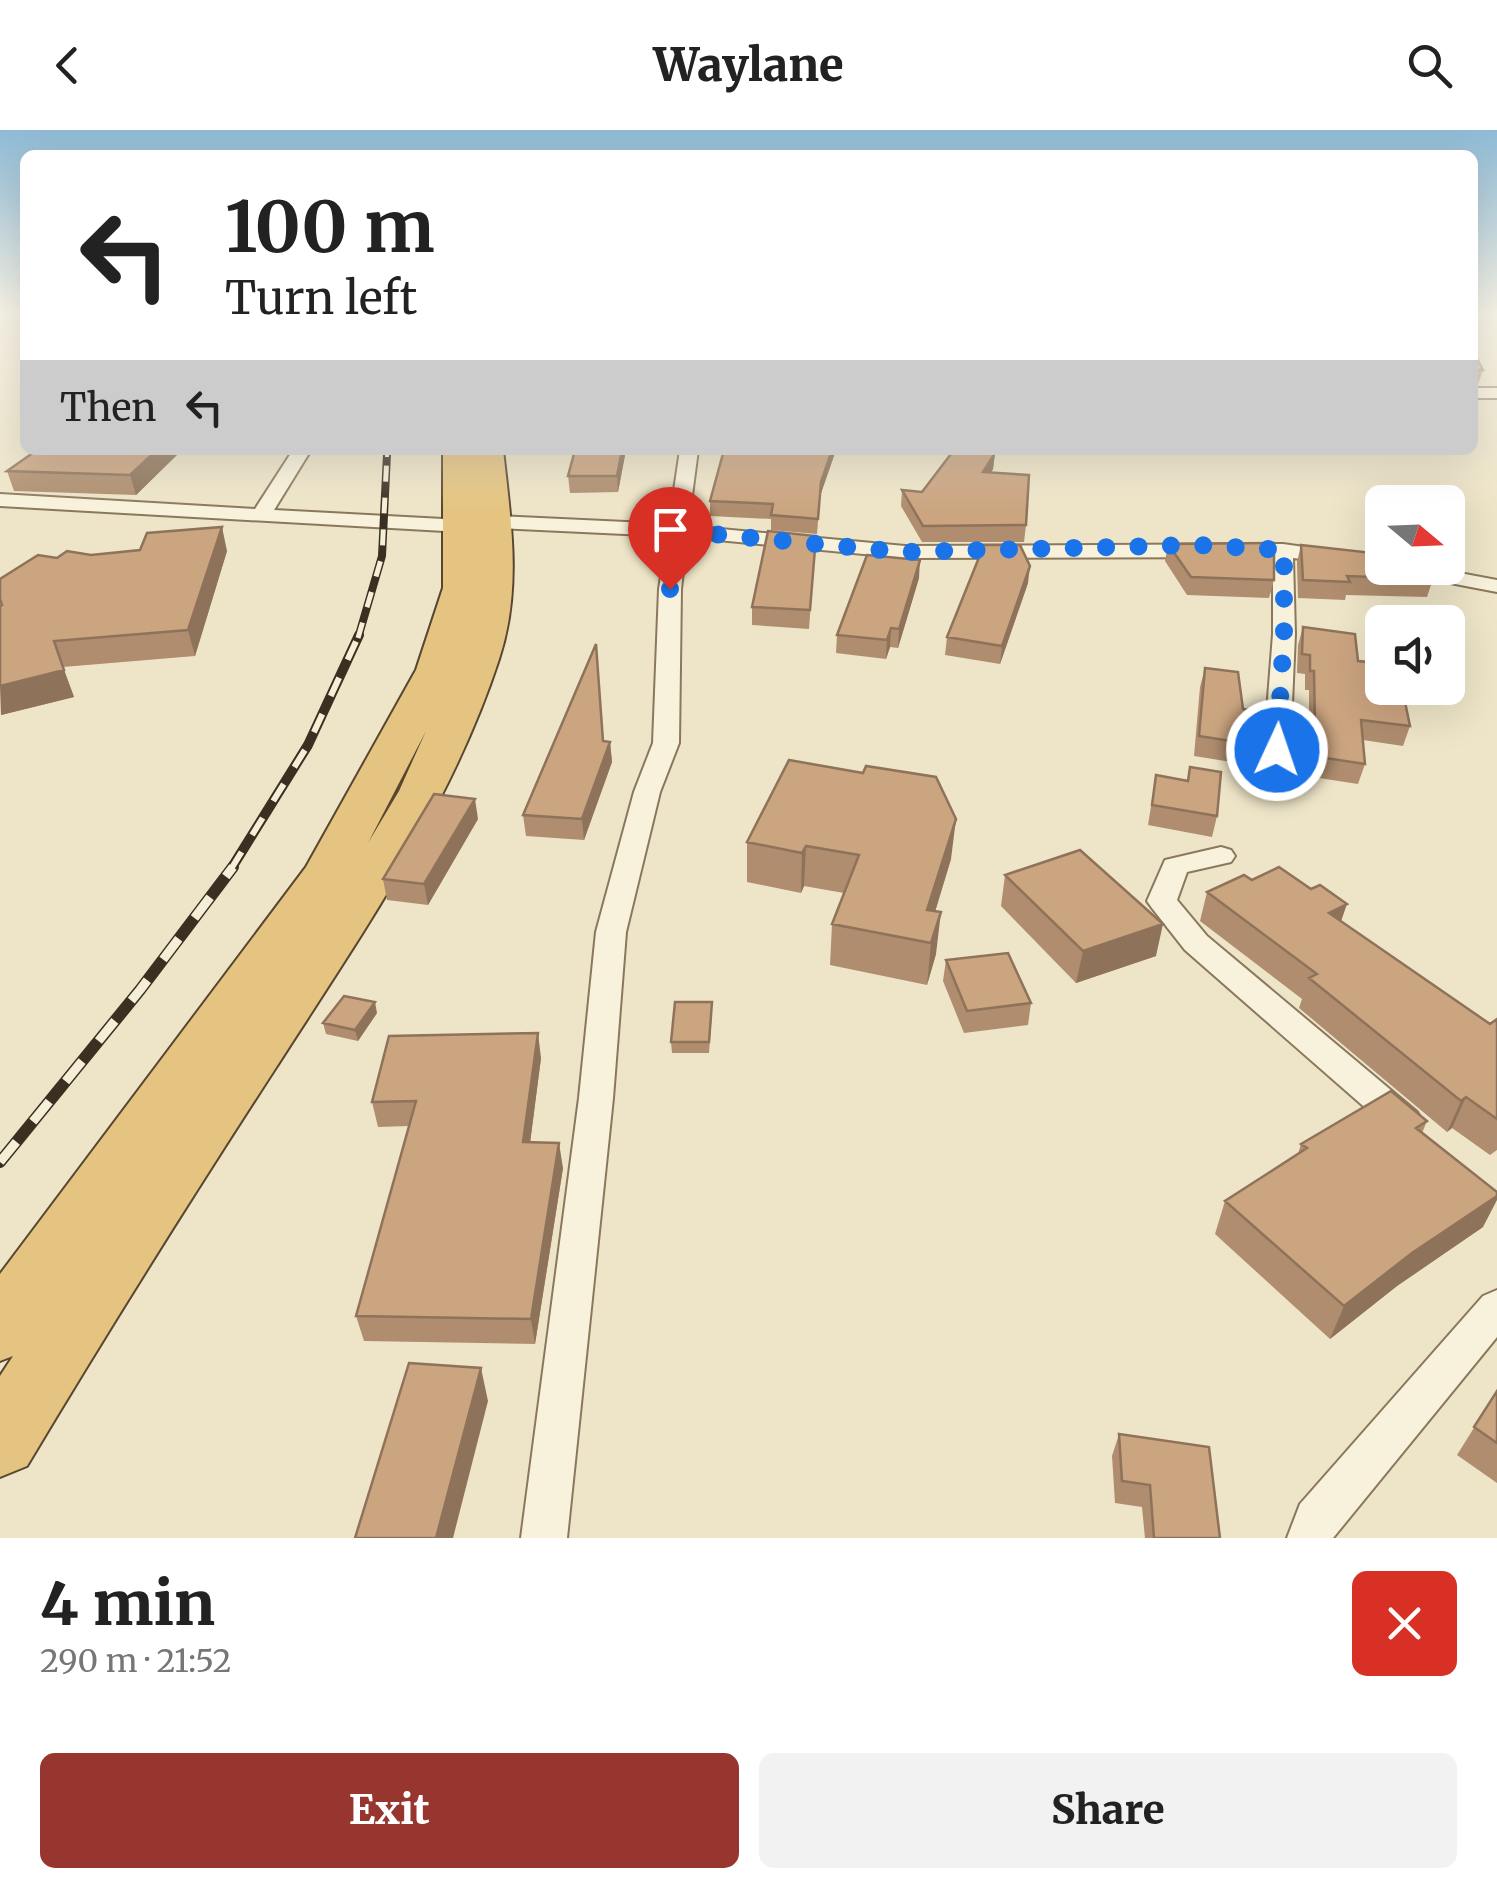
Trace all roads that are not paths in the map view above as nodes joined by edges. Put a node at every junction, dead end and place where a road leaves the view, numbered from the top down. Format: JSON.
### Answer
{"nodes":[{"id":1,"x":299,"y":455,"type":"edge"},
{"id":2,"x":459,"y":455,"type":"edge"},
{"id":3,"x":487,"y":455,"type":"edge"},
{"id":4,"x":688,"y":455,"type":"edge"},
{"id":5,"x":0,"y":500,"type":"edge"},
{"id":6,"x":262,"y":513,"type":"junction"},
{"id":7,"x":479,"y":524,"type":"junction"},
{"id":8,"x":680,"y":531,"type":"junction"},
{"id":9,"x":1284,"y":550,"type":"junction"},
{"id":10,"x":1365,"y":562,"type":"edge"},
{"id":11,"x":1465,"y":580,"type":"edge"},
{"id":12,"x":1497,"y":586,"type":"edge"},
{"id":13,"x":1277,"y":750,"type":"dead end"},
{"id":14,"x":1221,"y":856,"type":"dead end"},
{"id":15,"x":1422,"y":1136,"type":"edge"},
{"id":16,"x":1497,"y":1308,"type":"edge"},
{"id":17,"x":0,"y":1330,"type":"edge"},
{"id":18,"x":0,"y":1441,"type":"edge"},
{"id":19,"x":544,"y":1538,"type":"edge"},
{"id":20,"x":1310,"y":1538,"type":"edge"}],
"edges":[{"from":1,"to":6,"type":"street"},
{"from":2,"to":7,"type":"highway"},
{"from":3,"to":7,"type":"highway"},
{"from":4,"to":8,"type":"street"},
{"from":5,"to":6,"type":"street"},
{"from":6,"to":7,"type":"street"},
{"from":7,"to":8,"type":"street"},
{"from":7,"to":17,"type":"highway"},
{"from":7,"to":18,"type":"highway"},
{"from":8,"to":9,"type":"street"},
{"from":8,"to":19,"type":"street"},
{"from":9,"to":10,"type":"street"},
{"from":9,"to":13,"type":"street"},
{"from":11,"to":12,"type":"street"},
{"from":14,"to":15,"type":"street"},
{"from":16,"to":20,"type":"street"}]}
